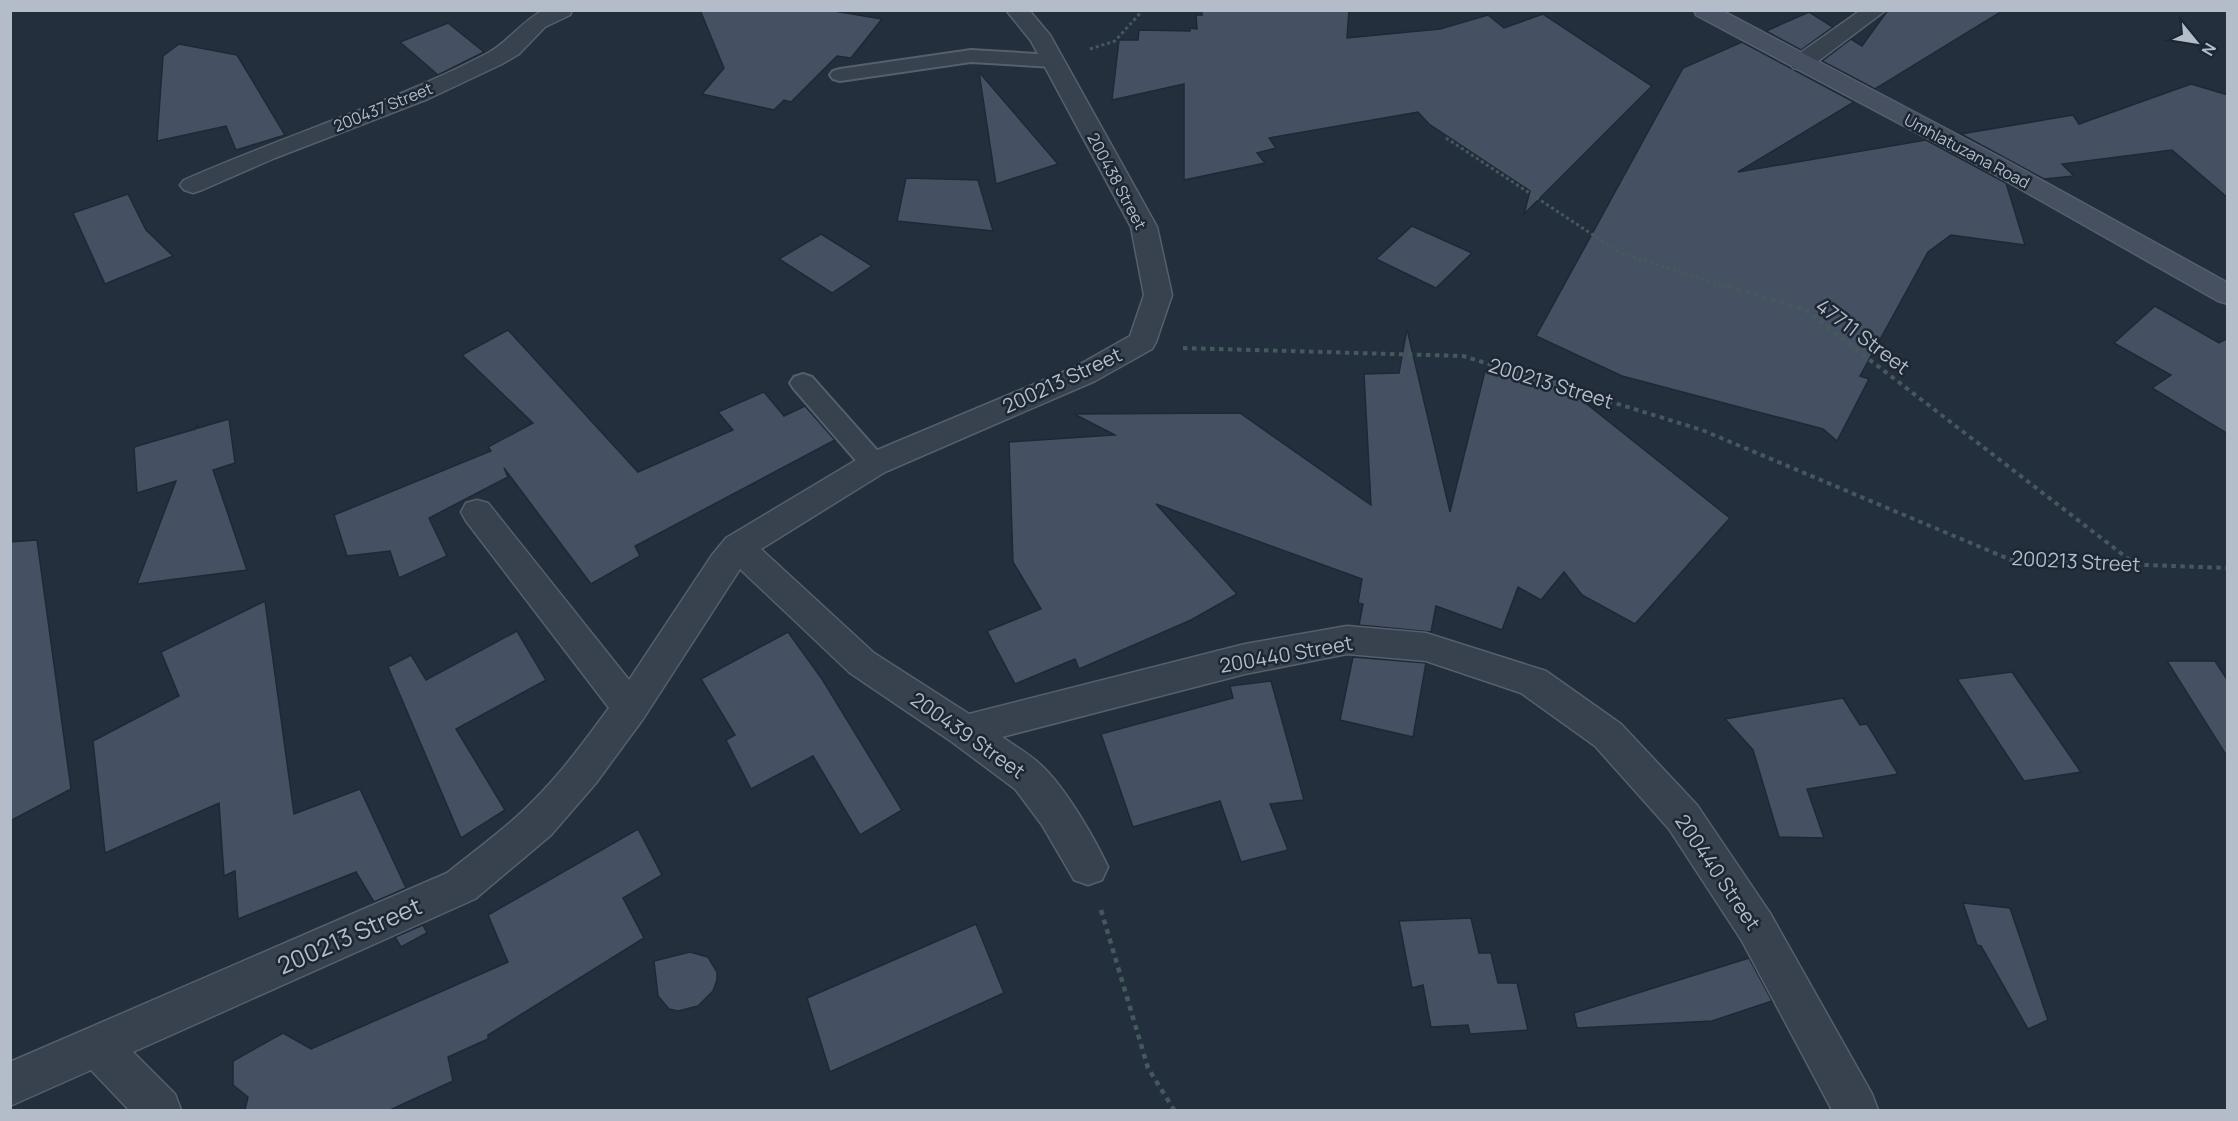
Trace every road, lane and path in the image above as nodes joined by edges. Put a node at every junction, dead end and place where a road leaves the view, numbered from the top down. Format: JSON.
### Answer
{"nodes":[{"id":1,"x":562,"y":10,"type":"edge"},
{"id":2,"x":1016,"y":10,"type":"edge"},
{"id":3,"x":1143,"y":10,"type":"edge"},
{"id":4,"x":1704,"y":10,"type":"edge"},
{"id":5,"x":1876,"y":10,"type":"edge"},
{"id":6,"x":1053,"y":61,"type":"junction"},
{"id":7,"x":1801,"y":63,"type":"junction"},
{"id":8,"x":840,"y":75,"type":"dead end"},
{"id":9,"x":1446,"y":138,"type":"dead end"},
{"id":10,"x":193,"y":185,"type":"dead end"},
{"id":11,"x":2228,"y":295,"type":"edge"},
{"id":12,"x":1142,"y":342,"type":"junction"},
{"id":13,"x":803,"y":383,"type":"dead end"},
{"id":14,"x":874,"y":464,"type":"junction"},
{"id":15,"x":477,"y":512,"type":"dead end"},
{"id":16,"x":738,"y":548,"type":"junction"},
{"id":17,"x":2136,"y":564,"type":"junction"},
{"id":18,"x":2228,"y":568,"type":"edge"},
{"id":19,"x":630,"y":708,"type":"junction"},
{"id":20,"x":965,"y":731,"type":"junction"},
{"id":21,"x":1088,"y":867,"type":"joint"},
{"id":22,"x":97,"y":1045,"type":"junction"},
{"id":23,"x":10,"y":1084,"type":"edge"},
{"id":24,"x":159,"y":1110,"type":"edge"},
{"id":25,"x":1174,"y":1110,"type":"edge"},
{"id":26,"x":1856,"y":1110,"type":"edge"}],
"edges":[{"from":1,"to":10,"type":"street","name":"200437 Street"},
{"from":2,"to":6,"type":"street","name":"200438 Street"},
{"from":3,"to":6,"type":"path"},
{"from":4,"to":7,"type":"street","name":"Umhlatuzana Road"},
{"from":5,"to":7,"type":"street"},
{"from":6,"to":8,"type":"lane"},
{"from":6,"to":12,"type":"street","name":"200438 Street"},
{"from":7,"to":11,"type":"street","name":"Umhlatuzana Road"},
{"from":9,"to":17,"type":"path","name":"47711 Street"},
{"from":12,"to":14,"type":"street","name":"200213 Street"},
{"from":12,"to":17,"type":"path","name":"200213 Street"},
{"from":13,"to":14,"type":"lane"},
{"from":14,"to":16,"type":"street","name":"200213 Street"},
{"from":15,"to":19,"type":"street"},
{"from":16,"to":19,"type":"street","name":"200213 Street"},
{"from":16,"to":20,"type":"street","name":"200439 Street"},
{"from":17,"to":18,"type":"path","name":"200213 Street"},
{"from":19,"to":22,"type":"street","name":"200213 Street"},
{"from":20,"to":21,"type":"street","name":"200439 Street"},
{"from":20,"to":26,"type":"street","name":"200440 Street"},
{"from":21,"to":25,"type":"path"},
{"from":22,"to":23,"type":"street","name":"200213 Street"},
{"from":22,"to":24,"type":"street"}]}
